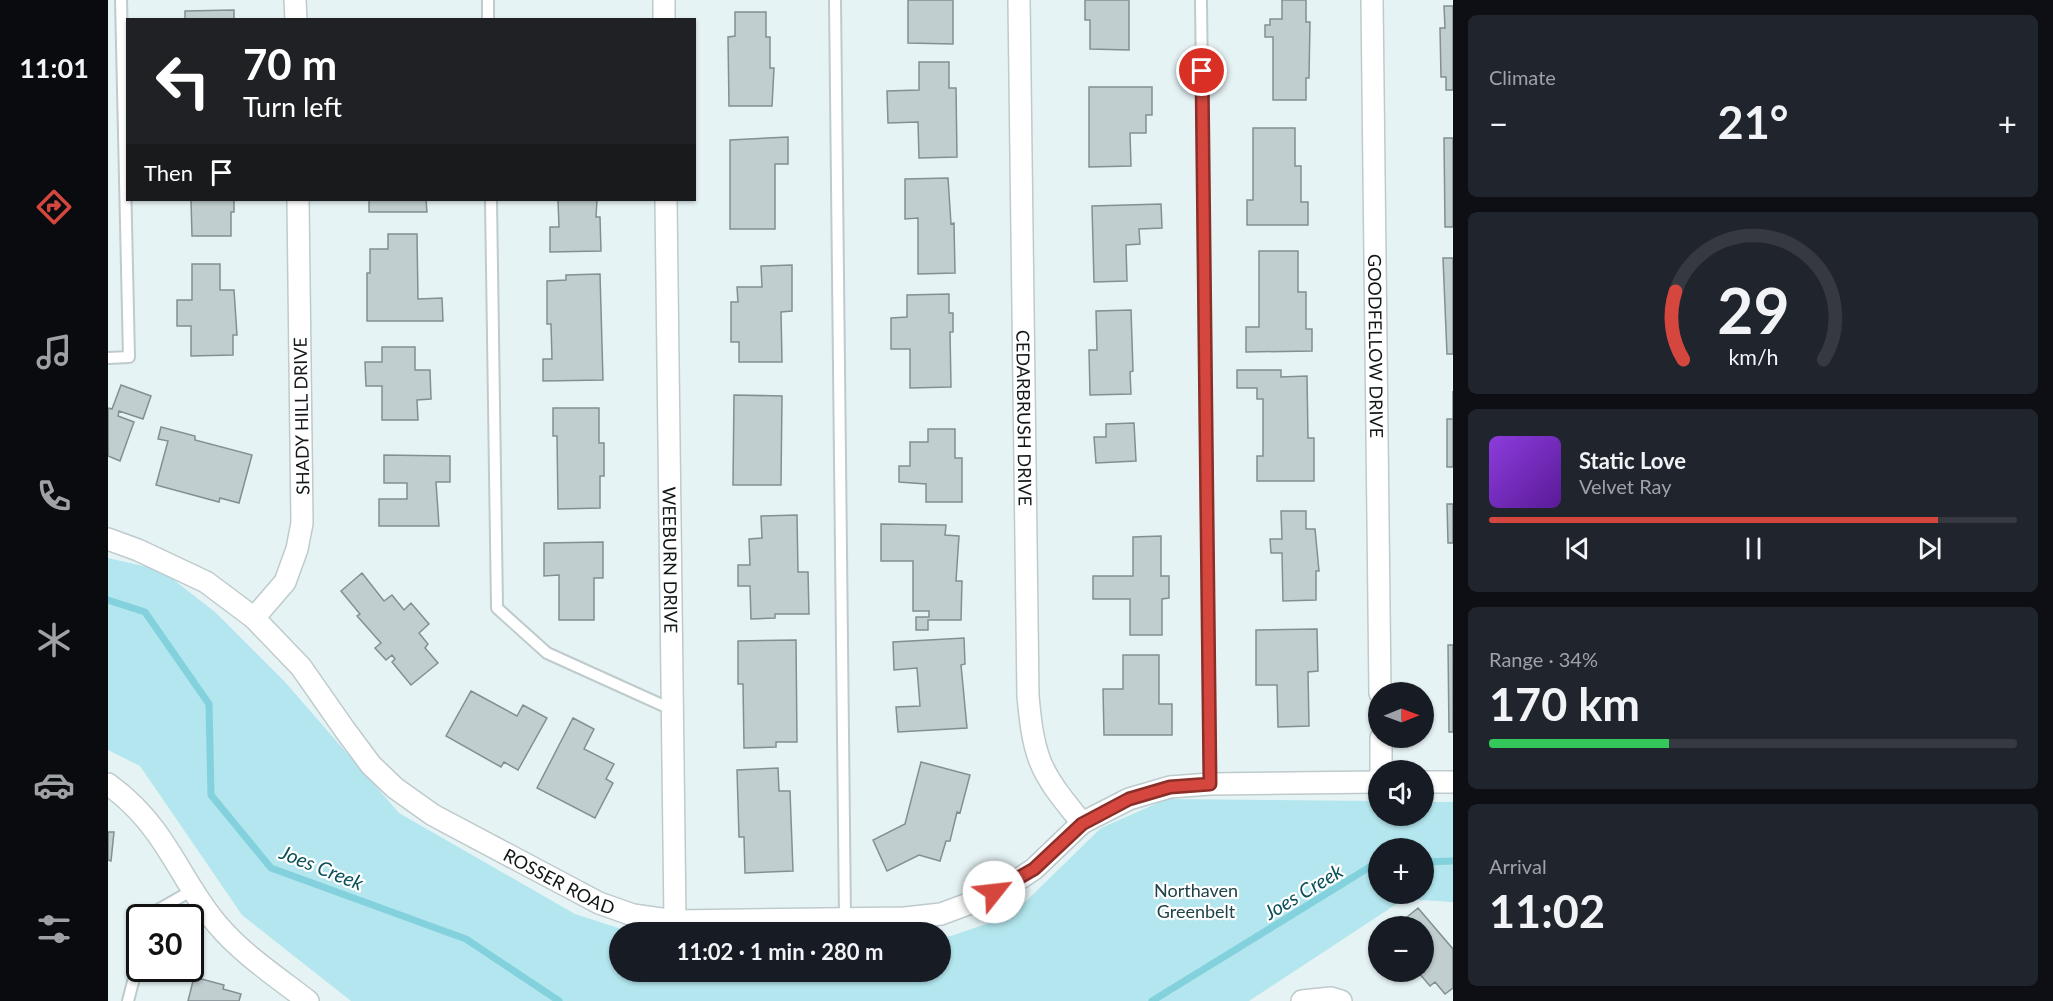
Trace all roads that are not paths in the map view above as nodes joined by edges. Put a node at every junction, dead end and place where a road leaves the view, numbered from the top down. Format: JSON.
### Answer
{"nodes":[{"id":1,"x":121,"y":0,"type":"edge"},
{"id":2,"x":295,"y":0,"type":"edge"},
{"id":3,"x":488,"y":0,"type":"edge"},
{"id":4,"x":664,"y":0,"type":"edge"},
{"id":5,"x":835,"y":0,"type":"edge"},
{"id":6,"x":1018,"y":0,"type":"edge"},
{"id":7,"x":1201,"y":0,"type":"edge"},
{"id":8,"x":1372,"y":0,"type":"edge"},
{"id":9,"x":296,"y":18,"type":"edge"},
{"id":10,"x":488,"y":18,"type":"edge"},
{"id":11,"x":664,"y":18,"type":"edge"},
{"id":12,"x":298,"y":201,"type":"edge"},
{"id":13,"x":491,"y":201,"type":"edge"},
{"id":14,"x":666,"y":201,"type":"edge"},
{"id":15,"x":108,"y":358,"type":"edge"},
{"id":16,"x":108,"y":539,"type":"edge"},
{"id":17,"x":254,"y":618,"type":"junction"},
{"id":18,"x":1380,"y":682,"type":"edge"},
{"id":19,"x":673,"y":710,"type":"junction"},
{"id":20,"x":1368,"y":782,"type":"edge"},
{"id":21,"x":1434,"y":782,"type":"edge"},
{"id":22,"x":1453,"y":782,"type":"edge"},
{"id":23,"x":108,"y":784,"type":"edge"},
{"id":24,"x":1210,"y":784,"type":"junction"},
{"id":25,"x":1082,"y":824,"type":"junction"},
{"id":26,"x":191,"y":891,"type":"junction"},
{"id":27,"x":168,"y":904,"type":"edge"},
{"id":28,"x":845,"y":918,"type":"junction"},
{"id":29,"x":675,"y":921,"type":"junction"},
{"id":30,"x":133,"y":982,"type":"edge"},
{"id":31,"x":128,"y":1001,"type":"edge"},
{"id":32,"x":308,"y":1001,"type":"edge"},
{"id":33,"x":1302,"y":1001,"type":"edge"},
{"id":34,"x":1341,"y":1001,"type":"edge"}],
"edges":[{"from":1,"to":15,"type":"lane"},
{"from":2,"to":9,"type":"street"},
{"from":3,"to":10,"type":"lane"},
{"from":4,"to":11,"type":"street"},
{"from":5,"to":28,"type":"lane"},
{"from":6,"to":25,"type":"street","name":"CEDARBRUSH DRIVE"},
{"from":7,"to":24,"type":"lane"},
{"from":8,"to":18,"type":"street","name":"GOODFELLOW DRIVE"},
{"from":12,"to":17,"type":"street","name":"SHADY HILL DRIVE"},
{"from":13,"to":19,"type":"lane"},
{"from":14,"to":19,"type":"street","name":"WEEBURN DRIVE"},
{"from":16,"to":17,"type":"street","name":"ROSSER ROAD"},
{"from":17,"to":29,"type":"street","name":"ROSSER ROAD"},
{"from":19,"to":29,"type":"street","name":"WEEBURN DRIVE"},
{"from":20,"to":24,"type":"street","name":"ROSSER ROAD"},
{"from":21,"to":22,"type":"street"},
{"from":23,"to":26,"type":"street"},
{"from":24,"to":25,"type":"street","name":"ROSSER ROAD"},
{"from":25,"to":28,"type":"street","name":"ROSSER ROAD"},
{"from":26,"to":27,"type":"lane"},
{"from":26,"to":32,"type":"street"},
{"from":28,"to":29,"type":"street","name":"ROSSER ROAD"},
{"from":30,"to":31,"type":"lane"},
{"from":33,"to":34,"type":"street"}]}
